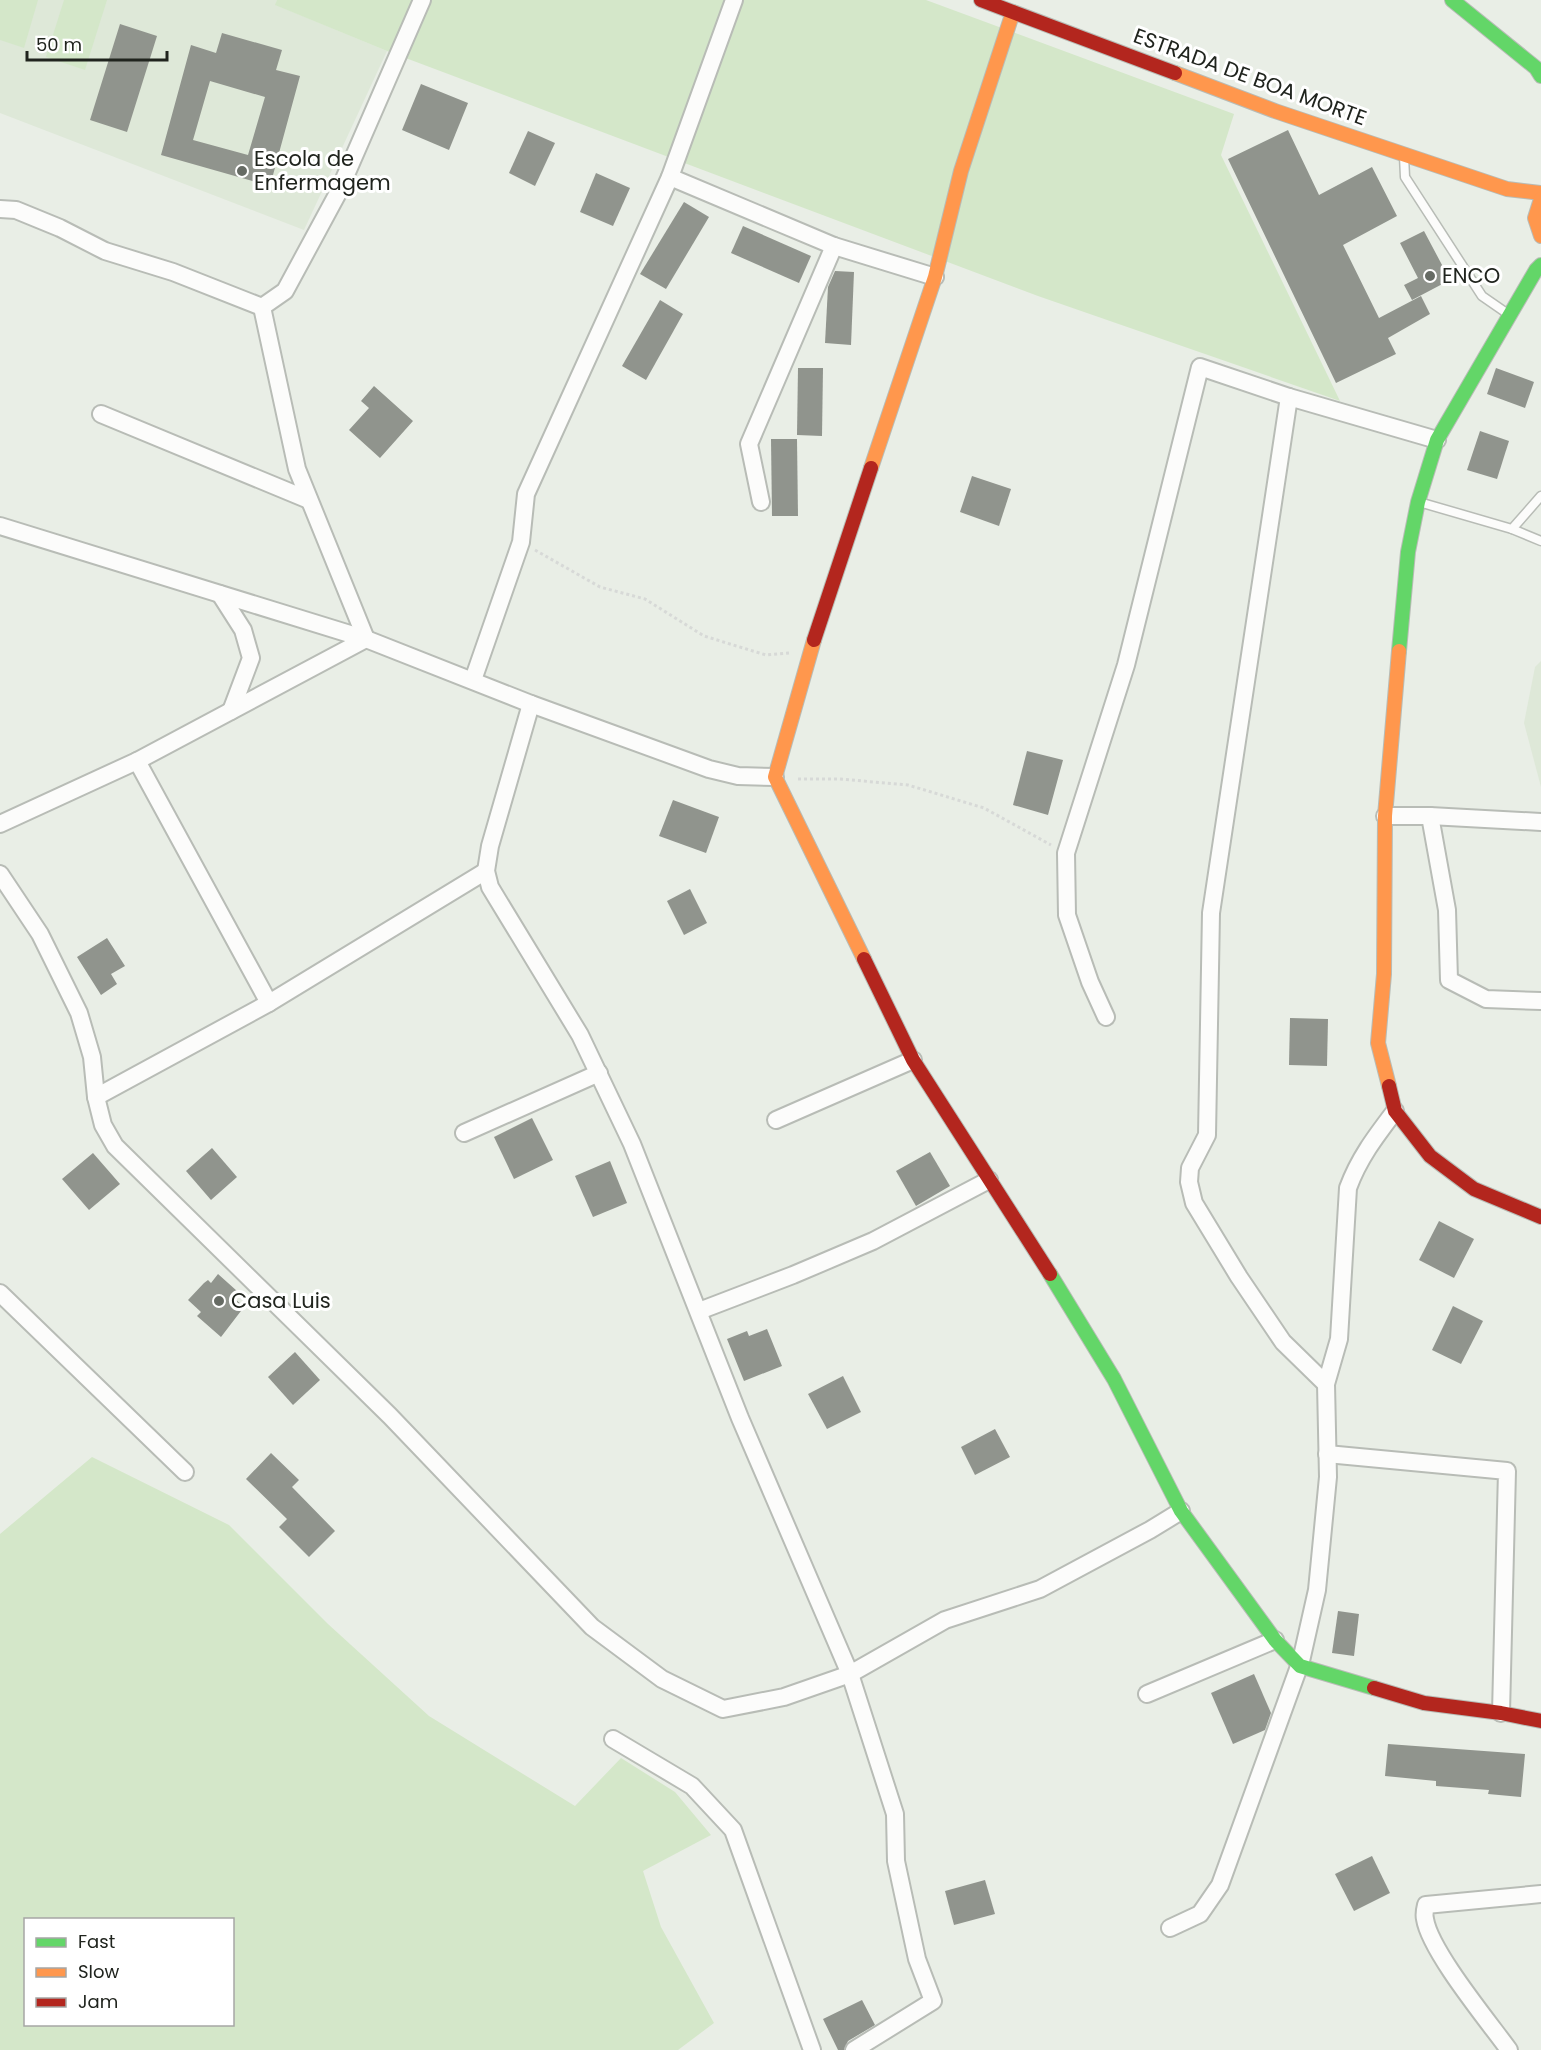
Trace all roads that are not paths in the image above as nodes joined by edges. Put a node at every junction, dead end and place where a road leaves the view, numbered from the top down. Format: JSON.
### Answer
{"nodes":[{"id":1,"x":422,"y":0,"type":"edge"},
{"id":2,"x":734,"y":0,"type":"edge"},
{"id":3,"x":981,"y":0,"type":"edge"},
{"id":4,"x":1452,"y":0,"type":"edge"},
{"id":5,"x":1013,"y":12,"type":"junction"},
{"id":6,"x":1541,"y":75,"type":"edge"},
{"id":7,"x":1404,"y":153,"type":"junction"},
{"id":8,"x":670,"y":177,"type":"junction"},
{"id":9,"x":1507,"y":189,"type":"junction"},
{"id":10,"x":1541,"y":193,"type":"edge"},
{"id":11,"x":1538,"y":206,"type":"edge"},
{"id":12,"x":0,"y":209,"type":"edge"},
{"id":13,"x":1541,"y":236,"type":"edge"},
{"id":14,"x":834,"y":246,"type":"junction"},
{"id":15,"x":1541,"y":249,"type":"edge"},
{"id":16,"x":1538,"y":267,"type":"edge"},
{"id":17,"x":935,"y":277,"type":"junction"},
{"id":18,"x":262,"y":307,"type":"junction"},
{"id":19,"x":1508,"y":315,"type":"junction"},
{"id":20,"x":1289,"y":397,"type":"junction"},
{"id":21,"x":101,"y":414,"type":"dead end"},
{"id":22,"x":1437,"y":440,"type":"junction"},
{"id":23,"x":1541,"y":496,"type":"edge"},
{"id":24,"x":309,"y":500,"type":"junction"},
{"id":25,"x":761,"y":502,"type":"dead end"},
{"id":26,"x":1418,"y":502,"type":"junction"},
{"id":27,"x":0,"y":526,"type":"edge"},
{"id":28,"x":1512,"y":529,"type":"junction"},
{"id":29,"x":1541,"y":541,"type":"edge"},
{"id":30,"x":220,"y":594,"type":"junction"},
{"id":31,"x":366,"y":639,"type":"junction"},
{"id":32,"x":473,"y":680,"type":"junction"},
{"id":33,"x":531,"y":704,"type":"junction"},
{"id":34,"x":231,"y":711,"type":"junction"},
{"id":35,"x":137,"y":761,"type":"junction"},
{"id":36,"x":775,"y":777,"type":"junction"},
{"id":37,"x":1385,"y":816,"type":"junction"},
{"id":38,"x":1430,"y":816,"type":"junction"},
{"id":39,"x":1541,"y":822,"type":"edge"},
{"id":40,"x":0,"y":824,"type":"edge"},
{"id":41,"x":486,"y":871,"type":"junction"},
{"id":42,"x":0,"y":874,"type":"edge"},
{"id":43,"x":1541,"y":1001,"type":"edge"},
{"id":44,"x":269,"y":1003,"type":"junction"},
{"id":45,"x":1106,"y":1017,"type":"dead end"},
{"id":46,"x":913,"y":1060,"type":"junction"},
{"id":47,"x":599,"y":1073,"type":"junction"},
{"id":48,"x":96,"y":1097,"type":"junction"},
{"id":49,"x":1395,"y":1112,"type":"junction"},
{"id":50,"x":776,"y":1120,"type":"dead end"},
{"id":51,"x":464,"y":1133,"type":"dead end"},
{"id":52,"x":989,"y":1180,"type":"junction"},
{"id":53,"x":1541,"y":1217,"type":"edge"},
{"id":54,"x":0,"y":1293,"type":"edge"},
{"id":55,"x":699,"y":1311,"type":"junction"},
{"id":56,"x":1326,"y":1384,"type":"junction"},
{"id":57,"x":1327,"y":1454,"type":"junction"},
{"id":58,"x":184,"y":1472,"type":"dead end"},
{"id":59,"x":1181,"y":1511,"type":"junction"},
{"id":60,"x":1275,"y":1640,"type":"junction"},
{"id":61,"x":1300,"y":1666,"type":"junction"},
{"id":62,"x":850,"y":1674,"type":"junction"},
{"id":63,"x":1147,"y":1694,"type":"dead end"},
{"id":64,"x":1501,"y":1713,"type":"junction"},
{"id":65,"x":1541,"y":1721,"type":"edge"},
{"id":66,"x":613,"y":1740,"type":"dead end"},
{"id":67,"x":1541,"y":1894,"type":"edge"},
{"id":68,"x":1170,"y":1928,"type":"dead end"},
{"id":69,"x":812,"y":2050,"type":"edge"},
{"id":70,"x":854,"y":2050,"type":"edge"},
{"id":71,"x":1509,"y":2050,"type":"edge"}],
"edges":[{"from":1,"to":18,"type":"street"},
{"from":2,"to":8,"type":"street"},
{"from":3,"to":5,"type":"street","name":"ESTRADA DE BOA MORTE"},
{"from":4,"to":6,"type":"street"},
{"from":5,"to":7,"type":"street","name":"ESTRADA DE BOA MORTE"},
{"from":5,"to":17,"type":"street"},
{"from":7,"to":9,"type":"street","name":"ESTRADA DE BOA MORTE"},
{"from":7,"to":19,"type":"lane"},
{"from":8,"to":14,"type":"street"},
{"from":8,"to":32,"type":"street"},
{"from":9,"to":10,"type":"street","name":"ESTRADA DE BOA MORTE"},
{"from":9,"to":11,"type":"street","name":"ESTRADA DE BOA MORTE"},
{"from":11,"to":13,"type":"street"},
{"from":12,"to":18,"type":"street"},
{"from":14,"to":17,"type":"street"},
{"from":14,"to":25,"type":"street"},
{"from":15,"to":16,"type":"street"},
{"from":16,"to":19,"type":"street"},
{"from":17,"to":36,"type":"street"},
{"from":18,"to":24,"type":"street"},
{"from":19,"to":22,"type":"street"},
{"from":20,"to":22,"type":"street"},
{"from":20,"to":45,"type":"street"},
{"from":20,"to":56,"type":"street"},
{"from":21,"to":24,"type":"street"},
{"from":22,"to":26,"type":"street"},
{"from":23,"to":28,"type":"lane"},
{"from":24,"to":31,"type":"street"},
{"from":26,"to":28,"type":"lane"},
{"from":26,"to":37,"type":"street"},
{"from":27,"to":30,"type":"street"},
{"from":28,"to":29,"type":"lane"},
{"from":30,"to":31,"type":"street"},
{"from":30,"to":34,"type":"street"},
{"from":31,"to":32,"type":"street"},
{"from":31,"to":34,"type":"street"},
{"from":32,"to":33,"type":"street"},
{"from":33,"to":36,"type":"street"},
{"from":33,"to":41,"type":"street"},
{"from":34,"to":35,"type":"street"},
{"from":35,"to":40,"type":"street"},
{"from":35,"to":44,"type":"street"},
{"from":36,"to":46,"type":"street"},
{"from":37,"to":38,"type":"street"},
{"from":37,"to":49,"type":"street"},
{"from":38,"to":39,"type":"street"},
{"from":38,"to":43,"type":"street"},
{"from":41,"to":44,"type":"street"},
{"from":41,"to":47,"type":"street"},
{"from":42,"to":48,"type":"street"},
{"from":44,"to":48,"type":"street"},
{"from":46,"to":50,"type":"street"},
{"from":46,"to":52,"type":"street"},
{"from":47,"to":51,"type":"street"},
{"from":47,"to":55,"type":"street"},
{"from":48,"to":62,"type":"street"},
{"from":49,"to":53,"type":"street"},
{"from":49,"to":56,"type":"street"},
{"from":52,"to":55,"type":"street"},
{"from":52,"to":59,"type":"street"},
{"from":54,"to":58,"type":"street"},
{"from":55,"to":62,"type":"street"},
{"from":56,"to":57,"type":"street"},
{"from":57,"to":61,"type":"street"},
{"from":57,"to":64,"type":"street"},
{"from":59,"to":60,"type":"street"},
{"from":59,"to":62,"type":"street"},
{"from":60,"to":61,"type":"street"},
{"from":60,"to":63,"type":"street"},
{"from":61,"to":64,"type":"street"},
{"from":61,"to":68,"type":"street"},
{"from":62,"to":70,"type":"street"},
{"from":64,"to":65,"type":"street"},
{"from":66,"to":69,"type":"street"},
{"from":67,"to":71,"type":"street"}]}
